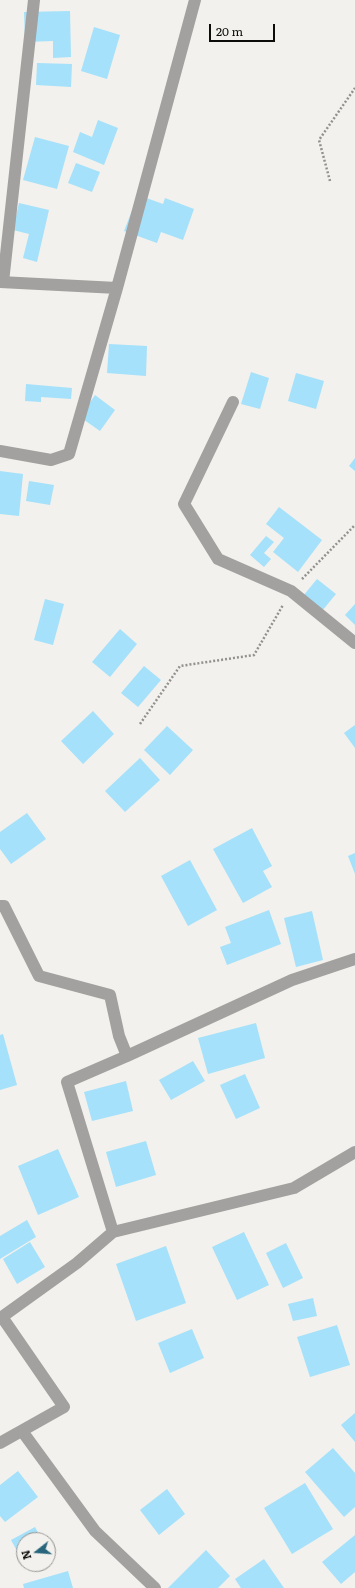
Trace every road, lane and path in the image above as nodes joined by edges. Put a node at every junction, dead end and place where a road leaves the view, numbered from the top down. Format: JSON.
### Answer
{"nodes":[{"id":1,"x":34,"y":0,"type":"edge"},
{"id":2,"x":195,"y":0,"type":"edge"},
{"id":3,"x":355,"y":88,"type":"edge"},
{"id":4,"x":330,"y":182,"type":"dead end"},
{"id":5,"x":2,"y":282,"type":"edge"},
{"id":6,"x":117,"y":288,"type":"junction"},
{"id":7,"x":233,"y":402,"type":"dead end"},
{"id":8,"x":0,"y":451,"type":"edge"},
{"id":9,"x":355,"y":525,"type":"edge"},
{"id":10,"x":291,"y":591,"type":"junction"},
{"id":11,"x":355,"y":643,"type":"edge"},
{"id":12,"x":140,"y":724,"type":"dead end"},
{"id":13,"x":0,"y":906,"type":"edge"},
{"id":14,"x":355,"y":959,"type":"edge"},
{"id":15,"x":127,"y":1056,"type":"junction"},
{"id":16,"x":355,"y":1152,"type":"edge"},
{"id":17,"x":113,"y":1232,"type":"junction"},
{"id":18,"x":22,"y":1431,"type":"junction"},
{"id":19,"x":0,"y":1443,"type":"edge"},
{"id":20,"x":155,"y":1588,"type":"edge"}],
"edges":[{"from":1,"to":5,"type":"street"},
{"from":2,"to":6,"type":"street"},
{"from":3,"to":4,"type":"path"},
{"from":5,"to":6,"type":"street"},
{"from":6,"to":8,"type":"street"},
{"from":7,"to":10,"type":"street"},
{"from":9,"to":10,"type":"path"},
{"from":10,"to":11,"type":"street"},
{"from":10,"to":12,"type":"path"},
{"from":13,"to":15,"type":"street"},
{"from":14,"to":15,"type":"street"},
{"from":15,"to":17,"type":"street"},
{"from":16,"to":17,"type":"street"},
{"from":17,"to":18,"type":"street"},
{"from":18,"to":19,"type":"street"},
{"from":18,"to":20,"type":"street"}]}
